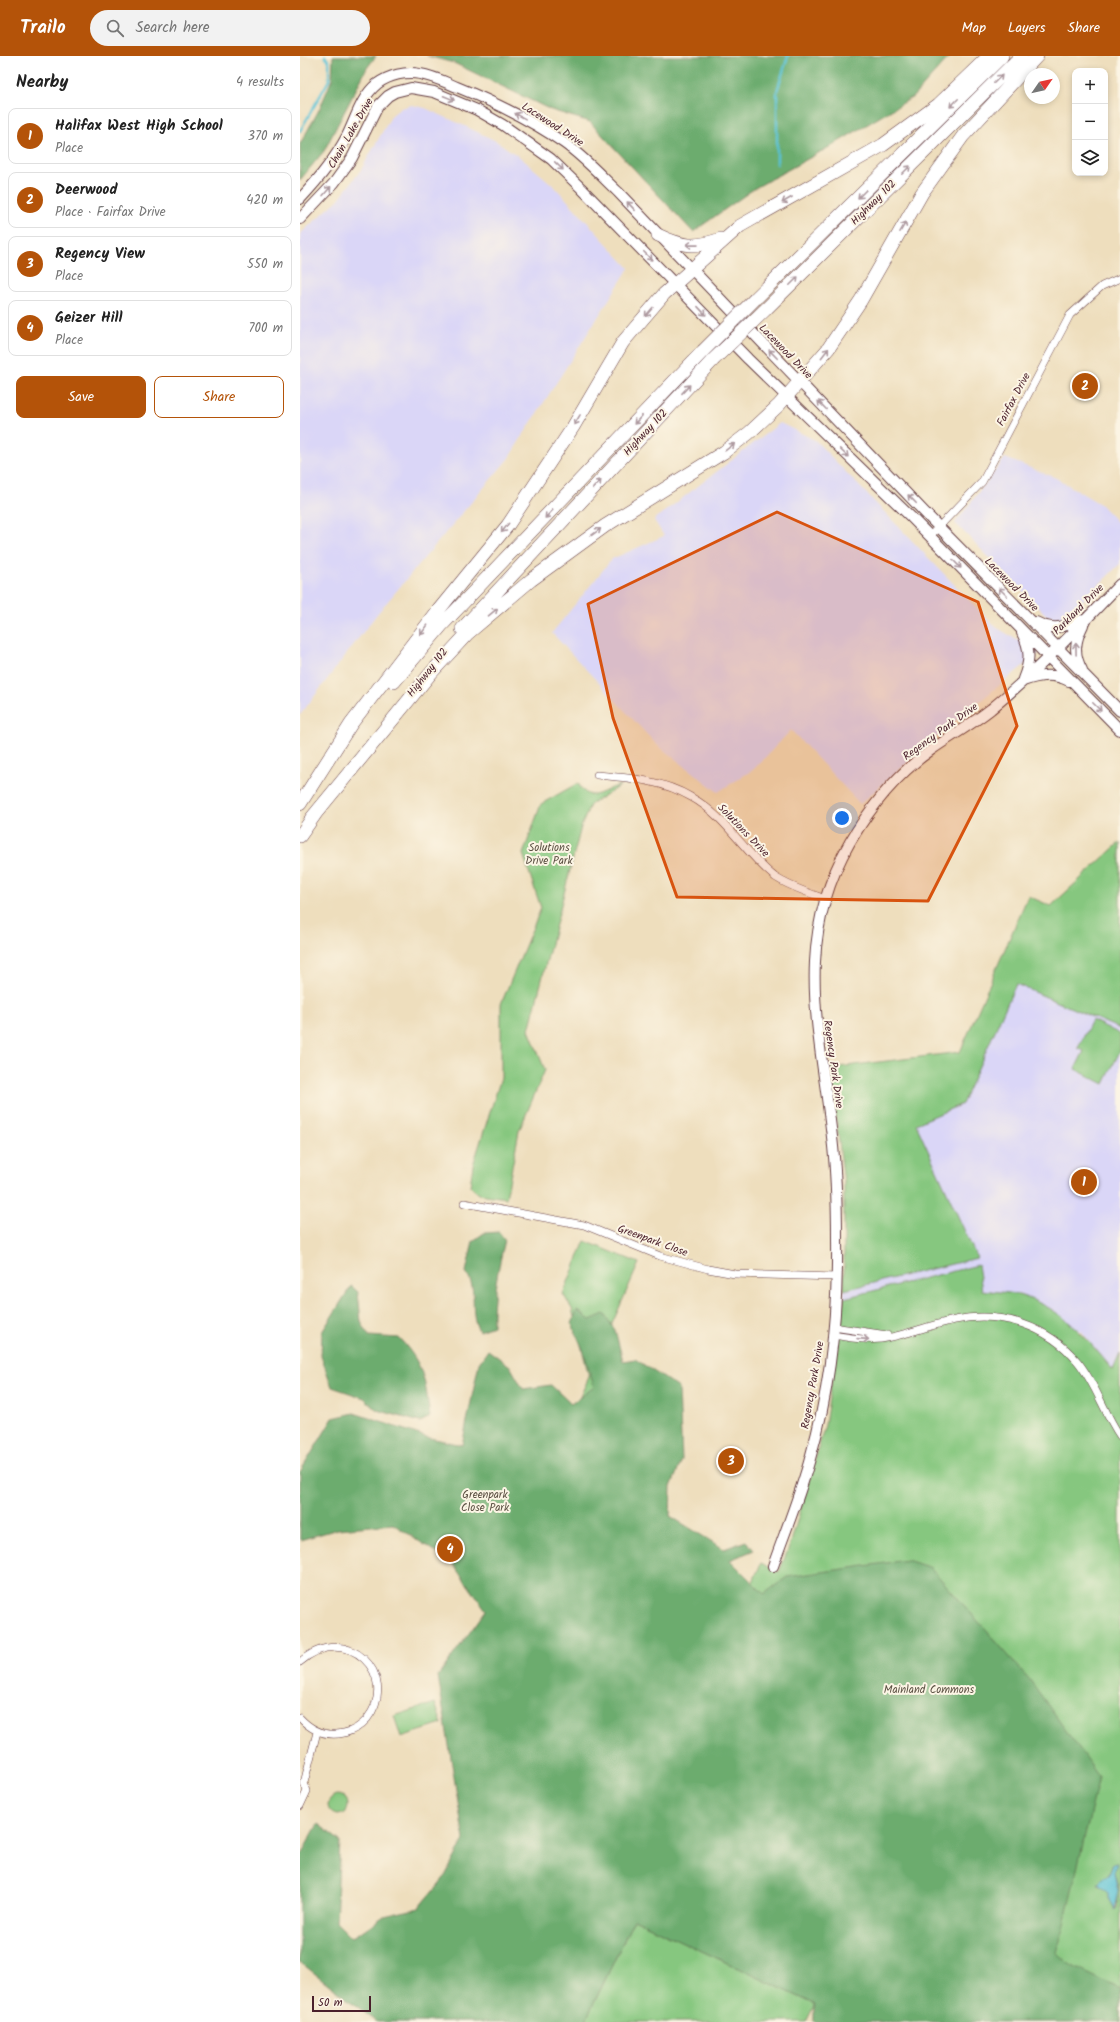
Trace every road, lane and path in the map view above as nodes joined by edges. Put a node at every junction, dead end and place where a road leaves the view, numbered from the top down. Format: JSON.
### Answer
{"nodes":[{"id":1,"x":989,"y":56,"type":"edge"},
{"id":2,"x":1002,"y":56,"type":"edge"},
{"id":3,"x":1021,"y":56,"type":"edge"},
{"id":4,"x":1037,"y":56,"type":"edge"},
{"id":5,"x":394,"y":76,"type":"joint"},
{"id":6,"x":411,"y":88,"type":"joint"},
{"id":7,"x":300,"y":199,"type":"edge"},
{"id":8,"x":300,"y":219,"type":"edge"},
{"id":9,"x":658,"y":235,"type":"junction"},
{"id":10,"x":727,"y":237,"type":"junction"},
{"id":11,"x":690,"y":269,"type":"junction"},
{"id":12,"x":1120,"y":278,"type":"edge"},
{"id":13,"x":675,"y":283,"type":"junction"},
{"id":14,"x":800,"y":382,"type":"junction"},
{"id":15,"x":786,"y":396,"type":"junction"},
{"id":16,"x":939,"y":527,"type":"junction"},
{"id":17,"x":930,"y":536,"type":"junction"},
{"id":18,"x":1120,"y":584,"type":"edge"},
{"id":19,"x":1087,"y":618,"type":"junction"},
{"id":20,"x":1030,"y":619,"type":"junction"},
{"id":21,"x":1019,"y":626,"type":"junction"},
{"id":22,"x":1052,"y":652,"type":"junction"},
{"id":23,"x":1088,"y":679,"type":"junction"},
{"id":24,"x":1022,"y":682,"type":"junction"},
{"id":25,"x":1074,"y":684,"type":"junction"},
{"id":26,"x":1120,"y":711,"type":"edge"},
{"id":27,"x":1120,"y":730,"type":"edge"},
{"id":28,"x":597,"y":775,"type":"dead end"},
{"id":29,"x":300,"y":804,"type":"edge"},
{"id":30,"x":300,"y":811,"type":"edge"},
{"id":31,"x":311,"y":819,"type":"junction"},
{"id":32,"x":300,"y":836,"type":"edge"},
{"id":33,"x":826,"y":899,"type":"junction"},
{"id":34,"x":464,"y":1203,"type":"dead end"},
{"id":35,"x":837,"y":1277,"type":"junction"},
{"id":36,"x":833,"y":1331,"type":"junction"},
{"id":37,"x":1120,"y":1436,"type":"edge"},
{"id":38,"x":773,"y":1566,"type":"dead end"},
{"id":39,"x":300,"y":1662,"type":"edge"},
{"id":40,"x":300,"y":1718,"type":"edge"},
{"id":41,"x":317,"y":1732,"type":"junction"},
{"id":42,"x":302,"y":1785,"type":"edge"},
{"id":43,"x":300,"y":1806,"type":"edge"}],
"edges":[{"from":1,"to":10,"type":"highway","one_way":true},
{"from":2,"to":30,"type":"highway","name":"Highway 102","one_way":true,"bridge":true},
{"from":31,"to":3,"type":"highway","name":"Highway 102","one_way":true,"bridge":true},
{"from":14,"to":4,"type":"highway","one_way":true},
{"from":5,"to":7,"type":"street","name":"Chain Lake Drive"},
{"from":9,"to":5,"type":"street","name":"Lacewood Drive","one_way":true},
{"from":8,"to":6,"type":"street","name":"Chain Lake Drive","one_way":true},
{"from":6,"to":13,"type":"street","name":"Lacewood Drive","one_way":true},
{"from":10,"to":9,"type":"highway","one_way":true},
{"from":9,"to":11,"type":"street","name":"Lacewood Drive"},
{"from":10,"to":11,"type":"highway"},
{"from":11,"to":13,"type":"highway"},
{"from":14,"to":11,"type":"street","name":"Lacewood Drive","one_way":true},
{"from":12,"to":16,"type":"street","name":"Fairfax Drive"},
{"from":13,"to":15,"type":"street","name":"Lacewood Drive","one_way":true},
{"from":13,"to":29,"type":"highway","one_way":true},
{"from":14,"to":15,"type":"highway"},
{"from":16,"to":14,"type":"street","name":"Lacewood Drive","one_way":true},
{"from":15,"to":17,"type":"street","name":"Lacewood Drive","one_way":true},
{"from":31,"to":15,"type":"highway","one_way":true},
{"from":16,"to":17,"type":"street","name":"Fairfax Drive"},
{"from":20,"to":16,"type":"street","name":"Lacewood Drive","one_way":true},
{"from":17,"to":21,"type":"street","name":"Lacewood Drive","one_way":true},
{"from":18,"to":19,"type":"street","name":"Parkland Drive"},
{"from":19,"to":20,"type":"street"},
{"from":19,"to":22,"type":"street","name":"Parkland Drive"},
{"from":23,"to":19,"type":"street","one_way":true},
{"from":20,"to":22,"type":"street","name":"Lacewood Drive"},
{"from":21,"to":22,"type":"street","name":"Lacewood Drive"},
{"from":21,"to":24,"type":"street"},
{"from":22,"to":23,"type":"street","name":"Lacewood Drive"},
{"from":22,"to":24,"type":"street","name":"Regency Park Drive"},
{"from":22,"to":25,"type":"street","name":"Lacewood Drive"},
{"from":23,"to":26,"type":"street","name":"Lacewood Drive"},
{"from":24,"to":25,"type":"street"},
{"from":24,"to":33,"type":"street","name":"Regency Park Drive"},
{"from":25,"to":27,"type":"street","name":"Lacewood Drive","one_way":true},
{"from":28,"to":33,"type":"street","name":"Solutions Drive"},
{"from":31,"to":32,"type":"highway","name":"Highway 102"},
{"from":33,"to":35,"type":"street","name":"Regency Park Drive"},
{"from":34,"to":35,"type":"street","name":"Greenpark Close"},
{"from":35,"to":36,"type":"street","name":"Regency Park Drive"},
{"from":36,"to":37,"type":"street"},
{"from":36,"to":38,"type":"street","name":"Regency Park Drive"},
{"from":39,"to":41,"type":"street"},
{"from":40,"to":41,"type":"street"},
{"from":41,"to":42,"type":"street"},
{"from":42,"to":43,"type":"street"}]}
